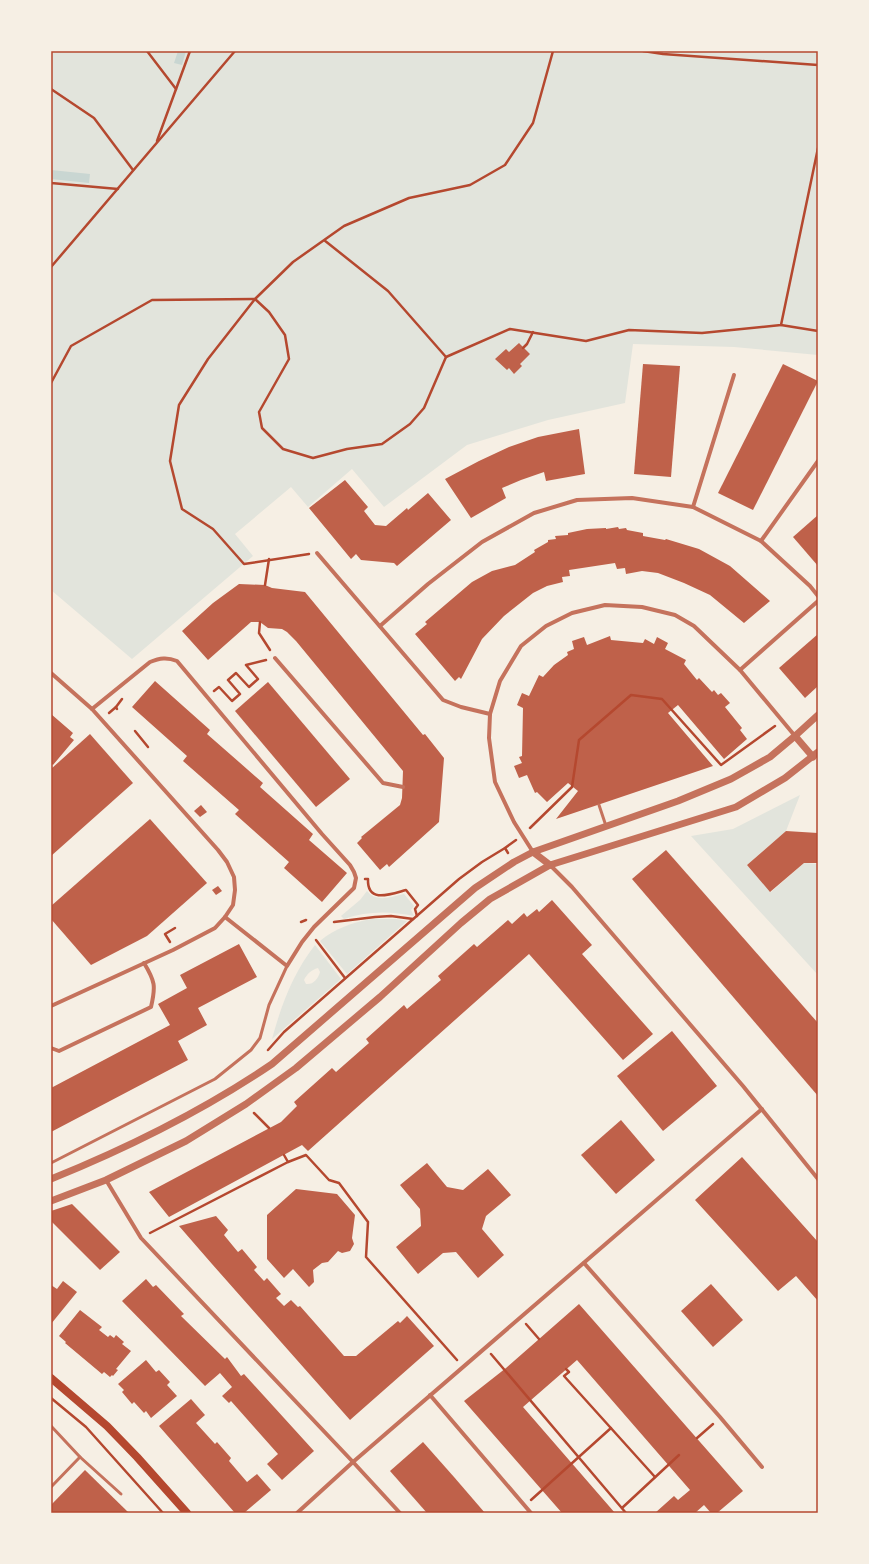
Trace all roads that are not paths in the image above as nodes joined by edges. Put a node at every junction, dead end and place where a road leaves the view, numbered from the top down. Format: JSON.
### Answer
{"nodes":[{"id":1,"x":734,"y":375,"type":"dead end"},
{"id":2,"x":818,"y":461,"type":"edge"},
{"id":3,"x":693,"y":507,"type":"junction"},
{"id":4,"x":761,"y":541,"type":"junction"},
{"id":5,"x":317,"y":553,"type":"road end"},
{"id":6,"x":818,"y":596,"type":"edge"},
{"id":7,"x":818,"y":601,"type":"edge"},
{"id":8,"x":380,"y":626,"type":"junction"},
{"id":9,"x":276,"y":658,"type":"road end"},
{"id":10,"x":740,"y":670,"type":"junction"},
{"id":11,"x":51,"y":673,"type":"edge"},
{"id":12,"x":92,"y":710,"type":"junction"},
{"id":13,"x":490,"y":714,"type":"junction"},
{"id":14,"x":818,"y":715,"type":"edge"},
{"id":15,"x":795,"y":736,"type":"junction"},
{"id":16,"x":816,"y":757,"type":"edge"},
{"id":17,"x":402,"y":787,"type":"dead end"},
{"id":18,"x":600,"y":805,"type":"dead end"},
{"id":19,"x":606,"y":826,"type":"junction"},
{"id":20,"x":533,"y":852,"type":"junction"},
{"id":21,"x":550,"y":865,"type":"junction"},
{"id":22,"x":225,"y":917,"type":"junction"},
{"id":23,"x":144,"y":963,"type":"junction"},
{"id":24,"x":287,"y":966,"type":"junction"},
{"id":25,"x":51,"y":1006,"type":"edge"},
{"id":26,"x":51,"y":1048,"type":"edge"},
{"id":27,"x":762,"y":1109,"type":"junction"},
{"id":28,"x":51,"y":1163,"type":"edge"},
{"id":29,"x":51,"y":1179,"type":"edge"},
{"id":30,"x":818,"y":1179,"type":"edge"},
{"id":31,"x":106,"y":1180,"type":"junction"},
{"id":32,"x":51,"y":1201,"type":"edge"},
{"id":33,"x":584,"y":1263,"type":"junction"},
{"id":34,"x":51,"y":1378,"type":"edge"},
{"id":35,"x":430,"y":1395,"type":"junction"},
{"id":36,"x":51,"y":1426,"type":"edge"},
{"id":37,"x":80,"y":1457,"type":"junction"},
{"id":38,"x":353,"y":1462,"type":"junction"},
{"id":39,"x":762,"y":1467,"type":"dead end"},
{"id":40,"x":51,"y":1487,"type":"edge"},
{"id":41,"x":121,"y":1494,"type":"dead end"},
{"id":42,"x":187,"y":1513,"type":"edge"},
{"id":43,"x":297,"y":1513,"type":"edge"},
{"id":44,"x":400,"y":1513,"type":"edge"},
{"id":45,"x":531,"y":1513,"type":"edge"}],
"edges":[{"from":1,"to":3,"type":"street"},
{"from":2,"to":4,"type":"street"},
{"from":3,"to":4,"type":"street"},
{"from":3,"to":8,"type":"street"},
{"from":4,"to":6,"type":"street"},
{"from":5,"to":8,"type":"street"},
{"from":7,"to":10,"type":"street"},
{"from":8,"to":13,"type":"street"},
{"from":9,"to":17,"type":"street"},
{"from":10,"to":13,"type":"street"},
{"from":10,"to":15,"type":"street"},
{"from":11,"to":12,"type":"street"},
{"from":12,"to":22,"type":"street"},
{"from":12,"to":24,"type":"street"},
{"from":13,"to":20,"type":"street"},
{"from":14,"to":15,"type":"street"},
{"from":15,"to":16,"type":"street"},
{"from":15,"to":19,"type":"street"},
{"from":16,"to":21,"type":"street"},
{"from":18,"to":19,"type":"lane"},
{"from":19,"to":20,"type":"street"},
{"from":20,"to":21,"type":"street"},
{"from":20,"to":29,"type":"street"},
{"from":21,"to":27,"type":"street"},
{"from":21,"to":31,"type":"street"},
{"from":22,"to":23,"type":"street"},
{"from":22,"to":24,"type":"street"},
{"from":23,"to":25,"type":"street"},
{"from":23,"to":26,"type":"street"},
{"from":24,"to":28,"type":"lane"},
{"from":27,"to":30,"type":"street"},
{"from":27,"to":33,"type":"street"},
{"from":31,"to":32,"type":"street"},
{"from":31,"to":38,"type":"street"},
{"from":33,"to":35,"type":"street"},
{"from":33,"to":39,"type":"street"},
{"from":34,"to":42,"type":"main road"},
{"from":35,"to":38,"type":"street"},
{"from":35,"to":45,"type":"street"},
{"from":36,"to":37,"type":"lane"},
{"from":37,"to":40,"type":"lane"},
{"from":37,"to":41,"type":"lane"},
{"from":38,"to":43,"type":"street"},
{"from":38,"to":44,"type":"street"}]}
